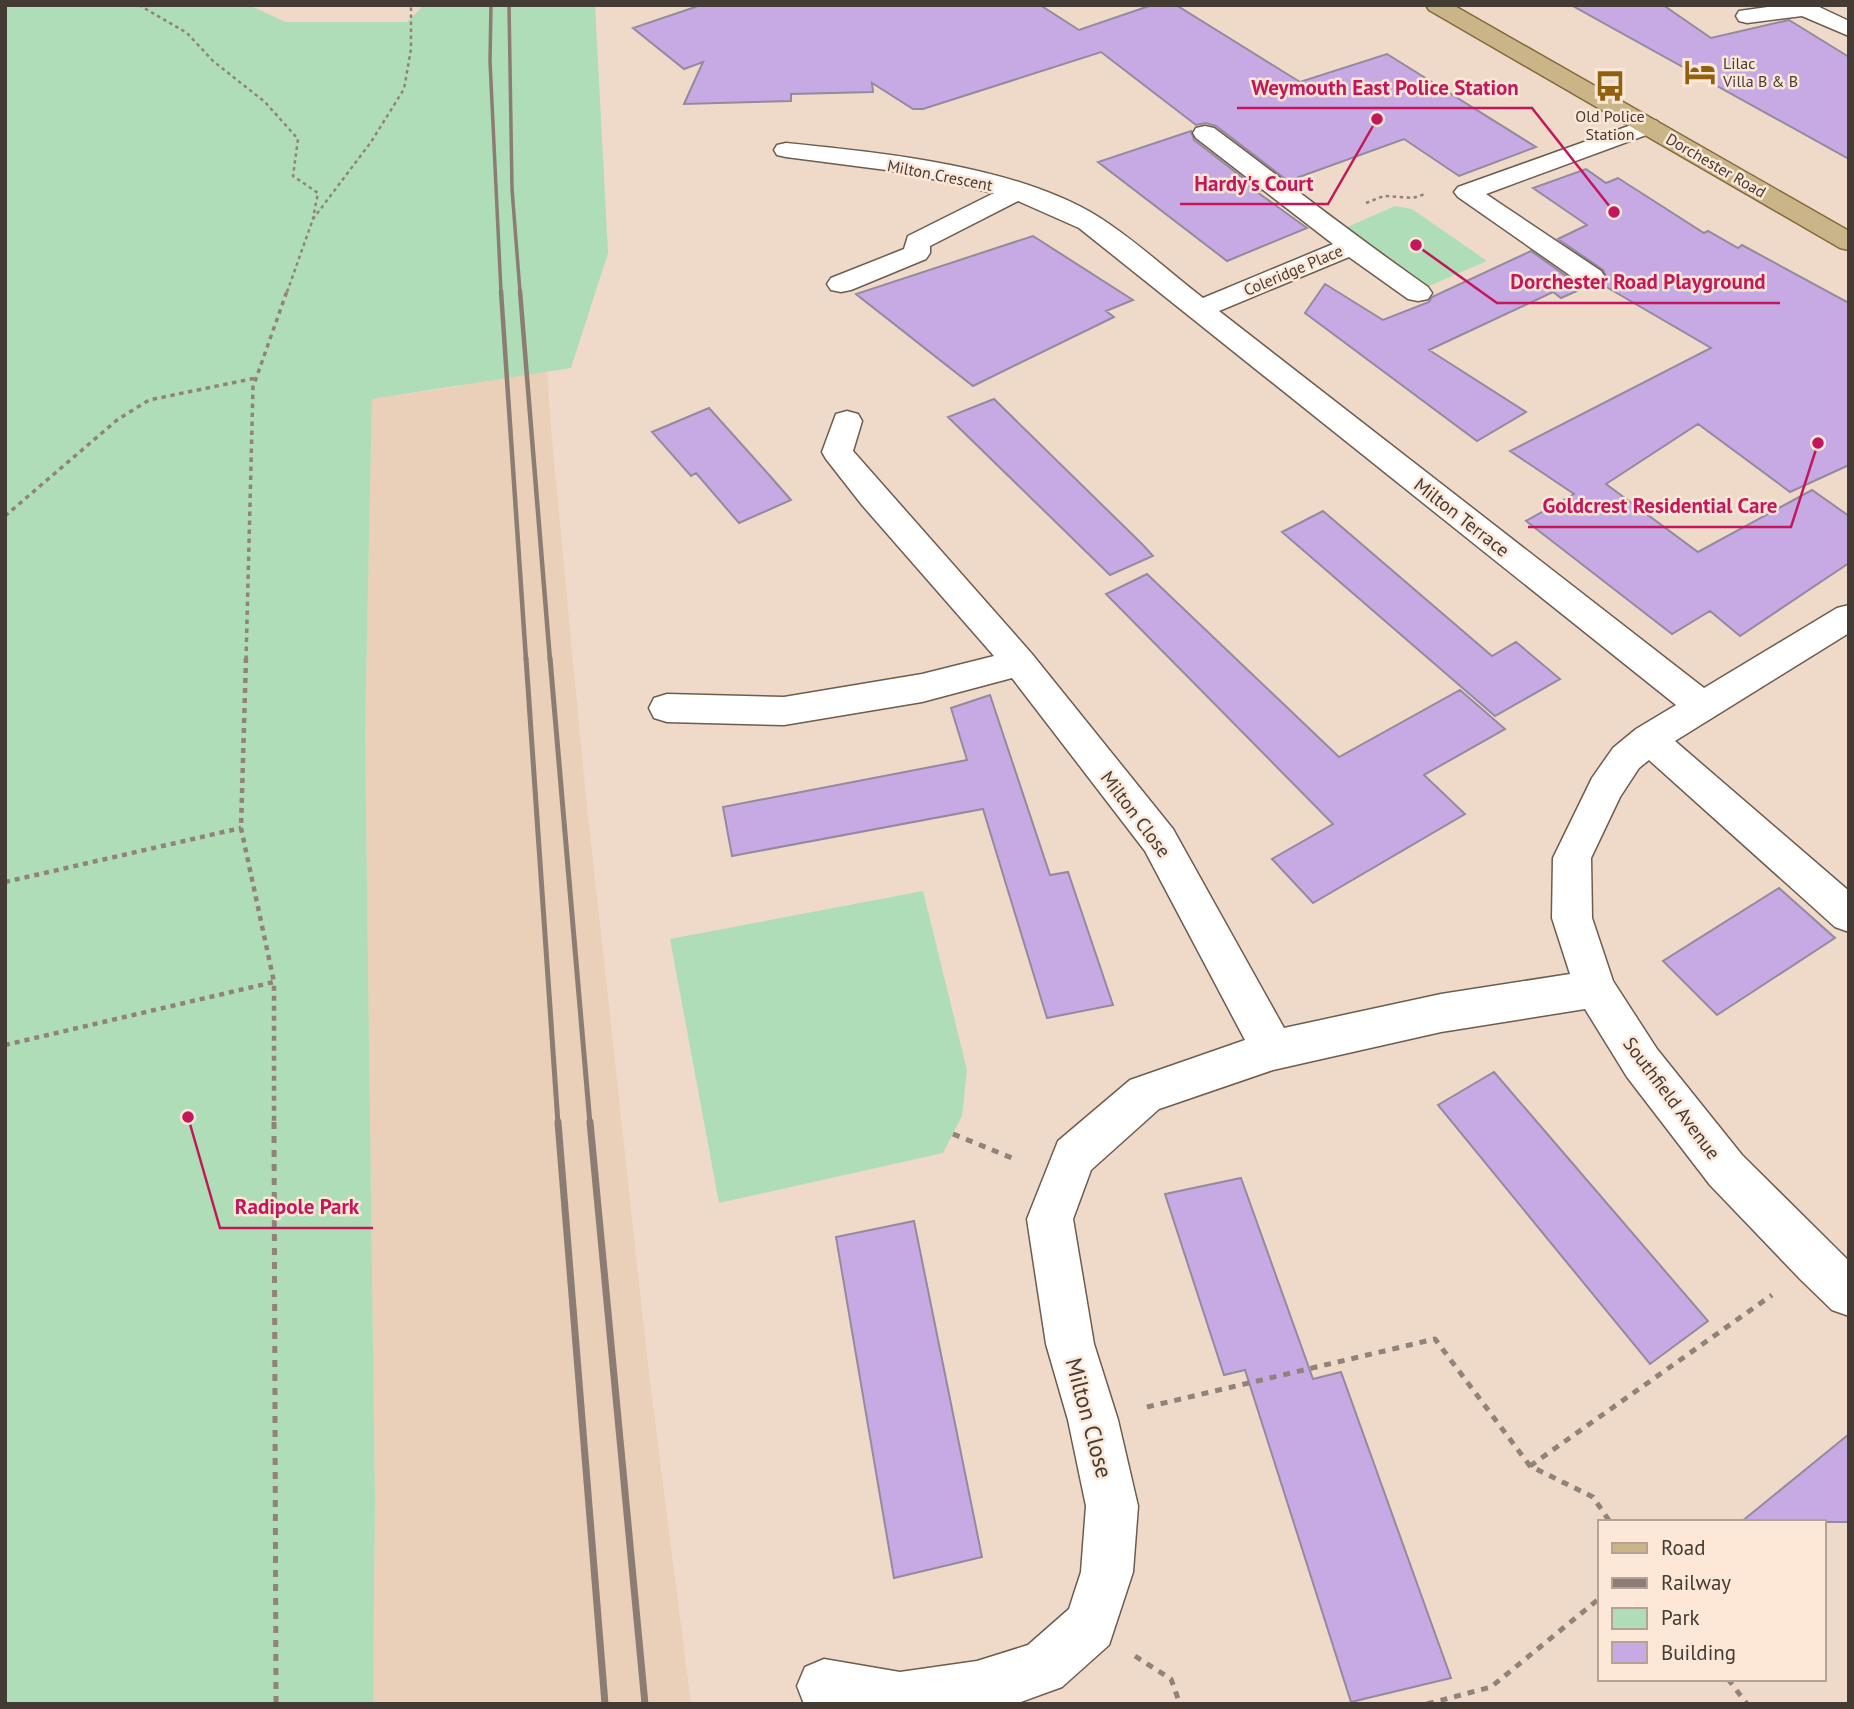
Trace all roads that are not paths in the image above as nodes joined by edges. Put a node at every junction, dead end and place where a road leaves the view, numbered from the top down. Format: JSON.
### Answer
{"nodes":[{"id":1,"x":1437,"y":5,"type":"edge"},
{"id":2,"x":1747,"y":16,"type":"dead end"},
{"id":3,"x":1849,"y":29,"type":"edge"},
{"id":4,"x":1648,"y":126,"type":"junction"},
{"id":5,"x":1205,"y":133,"type":"dead end"},
{"id":6,"x":786,"y":150,"type":"dead end"},
{"id":7,"x":1017,"y":191,"type":"junction"},
{"id":8,"x":1087,"y":222,"type":"joint"},
{"id":9,"x":1849,"y":242,"type":"edge"},
{"id":10,"x":1351,"y":246,"type":"junction"},
{"id":11,"x":1591,"y":276,"type":"dead end"},
{"id":12,"x":841,"y":284,"type":"dead end"},
{"id":13,"x":1418,"y":293,"type":"dead end"},
{"id":14,"x":1199,"y":310,"type":"junction"},
{"id":15,"x":847,"y":421,"type":"dead end"},
{"id":16,"x":1849,"y":617,"type":"edge"},
{"id":17,"x":1020,"y":663,"type":"junction"},
{"id":18,"x":1702,"y":706,"type":"junction"},
{"id":19,"x":667,"y":708,"type":"dead end"},
{"id":20,"x":1649,"y":739,"type":"junction"},
{"id":21,"x":1849,"y":915,"type":"edge"},
{"id":22,"x":1595,"y":989,"type":"junction"},
{"id":23,"x":1273,"y":1051,"type":"junction"},
{"id":24,"x":1849,"y":1293,"type":"edge"},
{"id":25,"x":824,"y":1686,"type":"dead end"}],
"edges":[{"from":1,"to":4,"type":"main road","name":"Dorchester Road"},
{"from":2,"to":3,"type":"street"},
{"from":4,"to":9,"type":"main road","name":"Dorchester Road"},
{"from":4,"to":11,"type":"street"},
{"from":5,"to":10,"type":"street"},
{"from":6,"to":7,"type":"street","name":"Milton Crescent"},
{"from":7,"to":8,"type":"street","name":"Milton Crescent"},
{"from":7,"to":12,"type":"street"},
{"from":8,"to":14,"type":"street","name":"Milton Terrace"},
{"from":10,"to":13,"type":"street","name":"Coleridge Place"},
{"from":10,"to":14,"type":"street","name":"Coleridge Place"},
{"from":14,"to":18,"type":"street","name":"Milton Terrace"},
{"from":15,"to":17,"type":"street","name":"Milton Close"},
{"from":16,"to":18,"type":"street"},
{"from":17,"to":19,"type":"street"},
{"from":17,"to":23,"type":"street","name":"Milton Close"},
{"from":18,"to":20,"type":"street","name":"Southfield Avenue"},
{"from":20,"to":21,"type":"street"},
{"from":20,"to":22,"type":"street","name":"Southfield Avenue"},
{"from":22,"to":23,"type":"street","name":"Milton Close"},
{"from":22,"to":24,"type":"street","name":"Southfield Avenue"},
{"from":23,"to":25,"type":"street","name":"Milton Close"}]}
